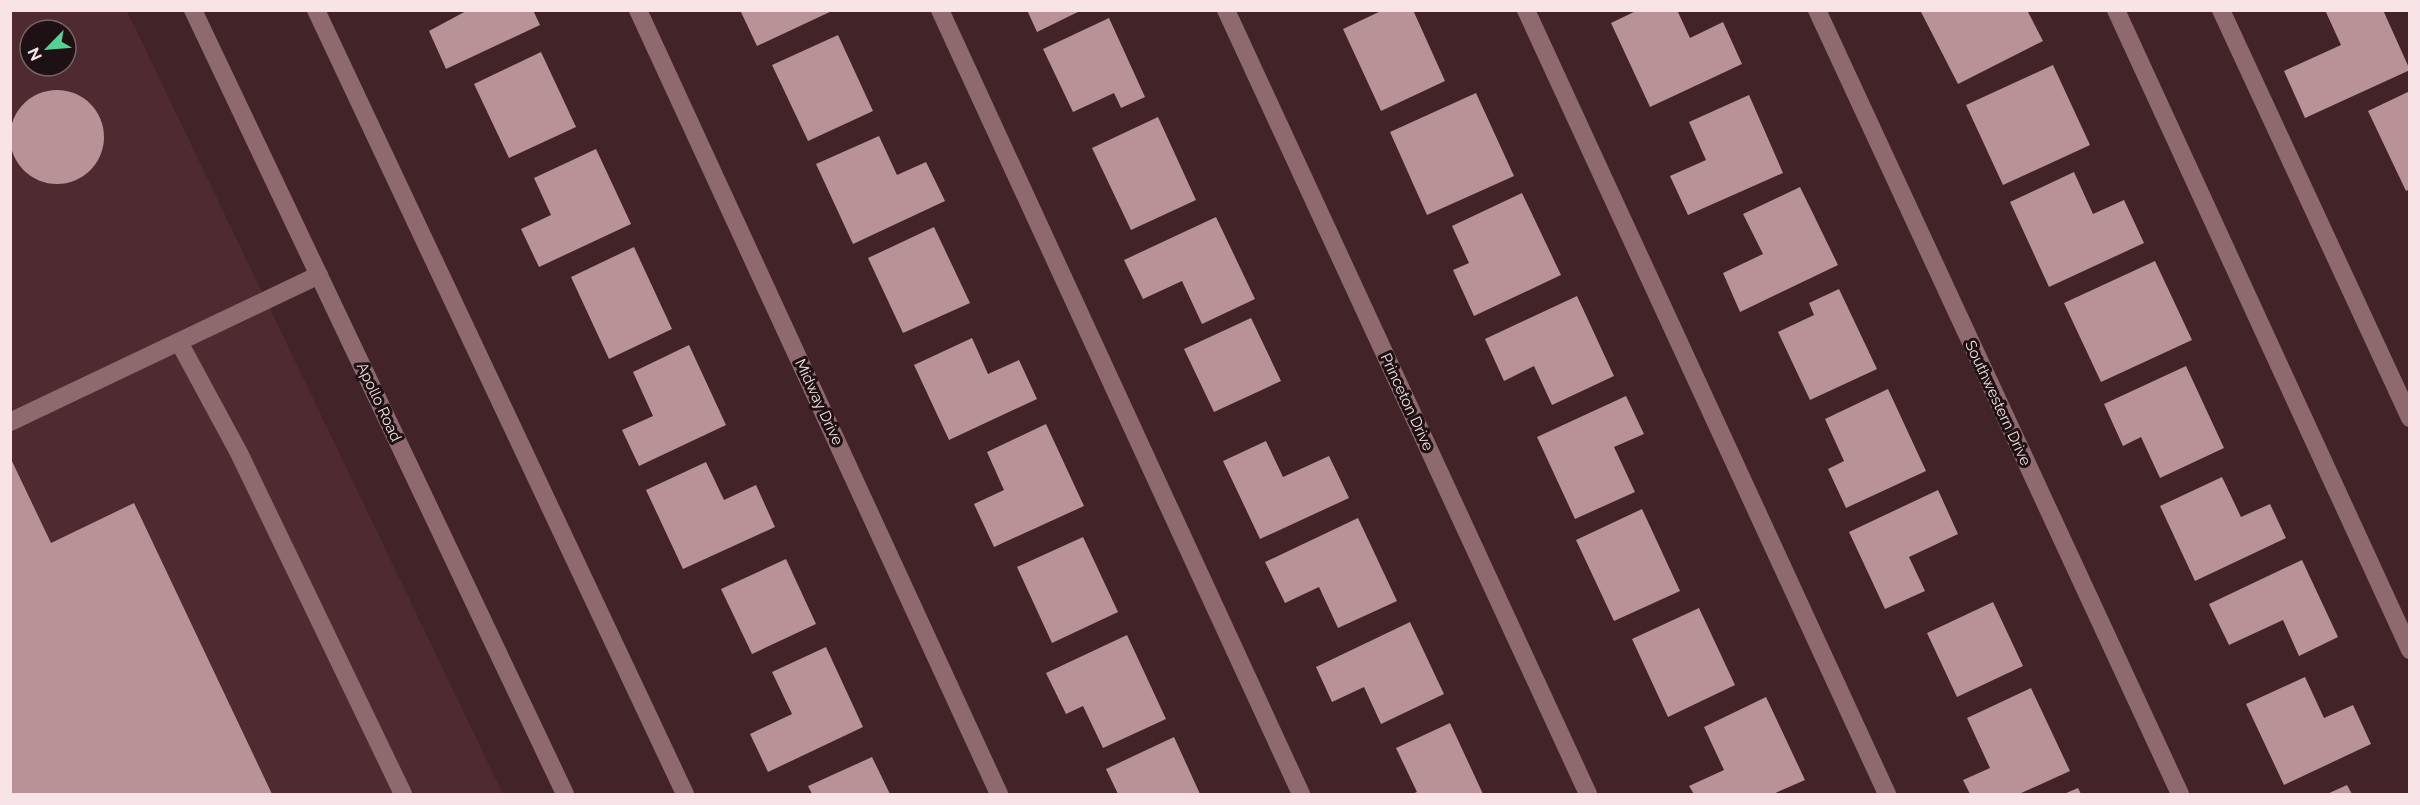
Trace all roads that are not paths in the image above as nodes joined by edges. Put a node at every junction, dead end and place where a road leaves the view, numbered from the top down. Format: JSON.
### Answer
{"nodes":[{"id":1,"x":193,"y":10,"type":"edge"},
{"id":2,"x":316,"y":10,"type":"edge"},
{"id":3,"x":638,"y":10,"type":"edge"},
{"id":4,"x":940,"y":10,"type":"edge"},
{"id":5,"x":1226,"y":10,"type":"edge"},
{"id":6,"x":1526,"y":10,"type":"edge"},
{"id":7,"x":1817,"y":10,"type":"edge"},
{"id":8,"x":2116,"y":10,"type":"edge"},
{"id":9,"x":2221,"y":10,"type":"edge"},
{"id":10,"x":319,"y":275,"type":"junction"},
{"id":11,"x":179,"y":342,"type":"junction"},
{"id":12,"x":2409,"y":418,"type":"edge"},
{"id":13,"x":10,"y":422,"type":"edge"},
{"id":14,"x":2409,"y":650,"type":"edge"},
{"id":15,"x":403,"y":795,"type":"edge"},
{"id":16,"x":565,"y":795,"type":"edge"},
{"id":17,"x":685,"y":795,"type":"edge"},
{"id":18,"x":999,"y":795,"type":"edge"},
{"id":19,"x":1301,"y":795,"type":"edge"},
{"id":20,"x":1588,"y":795,"type":"edge"},
{"id":21,"x":1887,"y":795,"type":"edge"},
{"id":22,"x":2180,"y":795,"type":"edge"}],
"edges":[{"from":1,"to":10,"type":"street","name":"Apollo Road"},
{"from":2,"to":17,"type":"street"},
{"from":3,"to":18,"type":"street","name":"Midway Drive"},
{"from":4,"to":19,"type":"street"},
{"from":5,"to":20,"type":"street","name":"Princeton Drive"},
{"from":6,"to":21,"type":"street"},
{"from":7,"to":22,"type":"street","name":"Southwestern Drive"},
{"from":8,"to":14,"type":"street"},
{"from":9,"to":12,"type":"street"},
{"from":10,"to":11,"type":"street"},
{"from":10,"to":16,"type":"street","name":"Apollo Road"},
{"from":11,"to":13,"type":"street"},
{"from":11,"to":15,"type":"street"}]}
